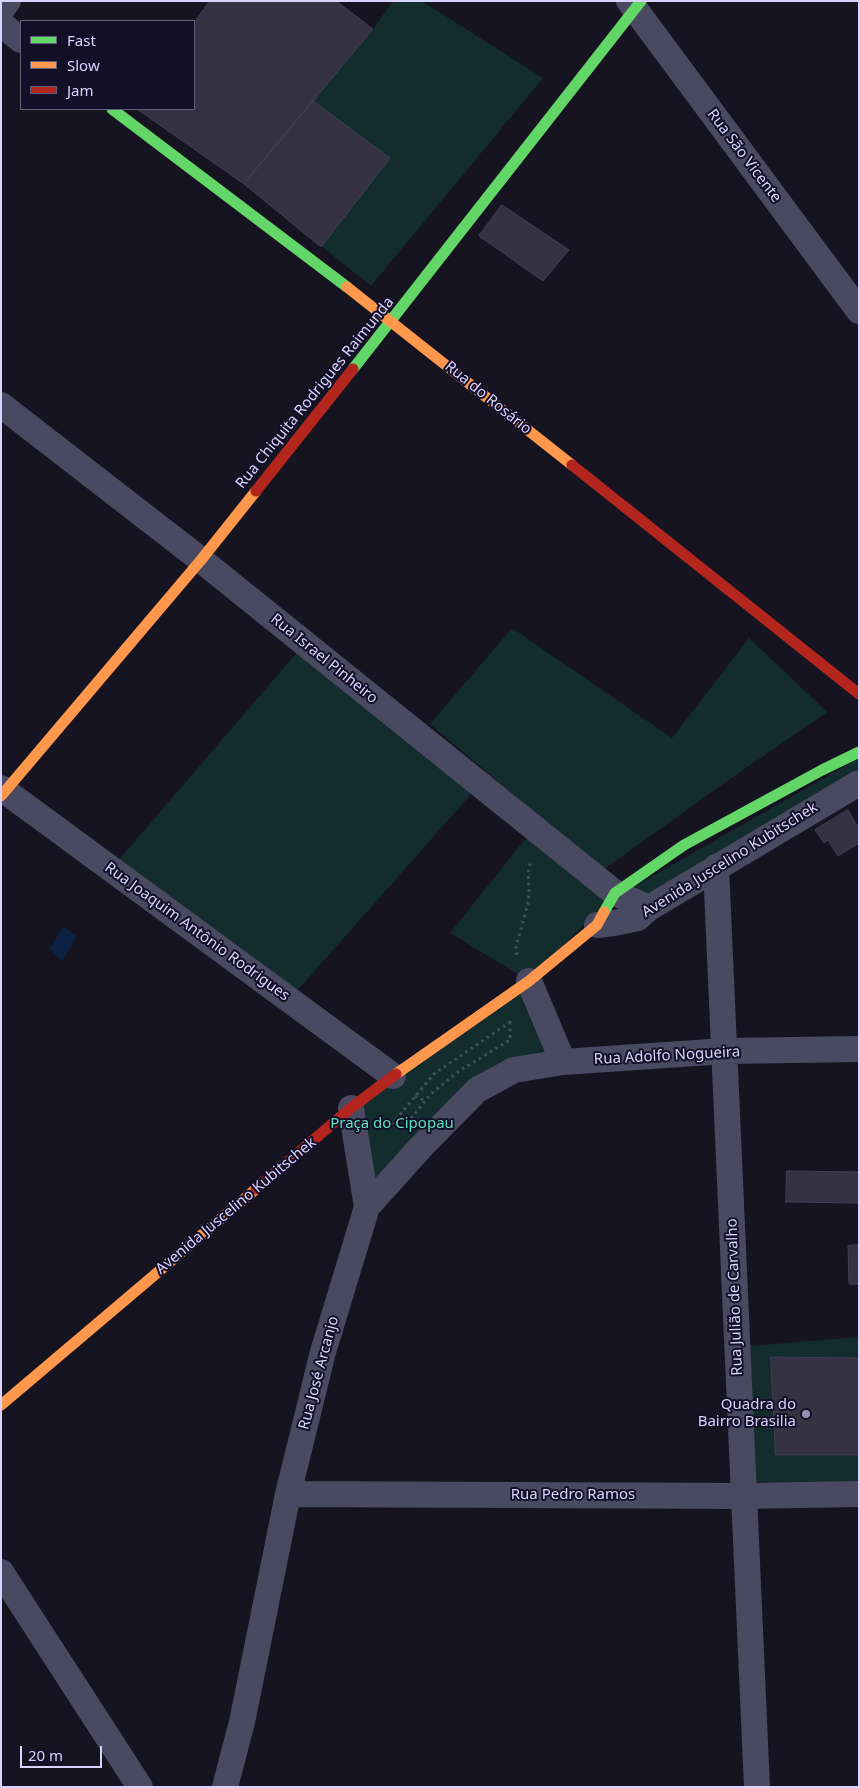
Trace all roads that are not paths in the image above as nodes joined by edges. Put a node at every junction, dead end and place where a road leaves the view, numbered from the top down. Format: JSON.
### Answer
{"nodes":[{"id":1,"x":8,"y":1,"type":"edge"},
{"id":2,"x":635,"y":4,"type":"edge"},
{"id":3,"x":1,"y":10,"type":"edge"},
{"id":4,"x":1,"y":24,"type":"edge"},
{"id":5,"x":20,"y":39,"type":"edge"},
{"id":6,"x":113,"y":110,"type":"edge"},
{"id":7,"x":859,"y":311,"type":"edge"},
{"id":8,"x":392,"y":321,"type":"junction"},
{"id":9,"x":1,"y":405,"type":"edge"},
{"id":10,"x":201,"y":560,"type":"junction"},
{"id":11,"x":859,"y":694,"type":"edge"},
{"id":12,"x":859,"y":752,"type":"edge"},
{"id":13,"x":859,"y":783,"type":"edge"},
{"id":14,"x":2,"y":792,"type":"edge"},
{"id":15,"x":716,"y":867,"type":"junction"},
{"id":16,"x":615,"y":893,"type":"junction"},
{"id":17,"x":649,"y":908,"type":"junction"},
{"id":18,"x":597,"y":924,"type":"junction"},
{"id":19,"x":523,"y":970,"type":"junction"},
{"id":20,"x":859,"y":1049,"type":"edge"},
{"id":21,"x":725,"y":1051,"type":"junction"},
{"id":22,"x":563,"y":1062,"type":"junction"},
{"id":23,"x":393,"y":1076,"type":"junction"},
{"id":24,"x":351,"y":1108,"type":"junction"},
{"id":25,"x":367,"y":1207,"type":"junction"},
{"id":26,"x":1,"y":1405,"type":"edge"},
{"id":27,"x":288,"y":1494,"type":"junction"},
{"id":28,"x":859,"y":1494,"type":"edge"},
{"id":29,"x":743,"y":1496,"type":"junction"},
{"id":30,"x":1,"y":1572,"type":"edge"},
{"id":31,"x":140,"y":1787,"type":"edge"},
{"id":32,"x":225,"y":1787,"type":"edge"},
{"id":33,"x":757,"y":1787,"type":"edge"}],
"edges":[{"from":1,"to":3,"type":"street"},
{"from":2,"to":7,"type":"street","name":"Rua São Vicente"},
{"from":2,"to":8,"type":"street","name":"Rua Chiquita Rodrigues Raimunda"},
{"from":4,"to":5,"type":"street"},
{"from":6,"to":8,"type":"street","name":"Rua do Rosário"},
{"from":8,"to":10,"type":"street","name":"Rua Chiquita Rodrigues Raimunda"},
{"from":8,"to":11,"type":"street","name":"Rua do Rosário"},
{"from":9,"to":10,"type":"street","name":"Rua Israel Pinheiro"},
{"from":10,"to":14,"type":"street","name":"Rua Chiquita Rodrigues Raimunda"},
{"from":10,"to":16,"type":"street","name":"Rua Israel Pinheiro"},
{"from":12,"to":16,"type":"street","name":"Avenida Juscelino Kubitschek"},
{"from":13,"to":15,"type":"street","name":"Avenida Juscelino Kubitschek"},
{"from":14,"to":23,"type":"street","name":"Rua Joaquim Antônio Rodrigues"},
{"from":15,"to":17,"type":"street","name":"Avenida Juscelino Kubitschek"},
{"from":15,"to":21,"type":"street","name":"Rua Julião de Carvalho"},
{"from":16,"to":17,"type":"street","name":"Rua Israel Pinheiro"},
{"from":16,"to":18,"type":"street","name":"Avenida Juscelino Kubitschek"},
{"from":17,"to":18,"type":"street","name":"Avenida Juscelino Kubitschek"},
{"from":18,"to":19,"type":"street","name":"Avenida Juscelino Kubitschek"},
{"from":19,"to":22,"type":"street"},
{"from":19,"to":23,"type":"street","name":"Avenida Juscelino Kubitschek"},
{"from":20,"to":21,"type":"street","name":"Rua Adolfo Nogueira"},
{"from":21,"to":22,"type":"street","name":"Rua Adolfo Nogueira"},
{"from":21,"to":29,"type":"street","name":"Rua Julião de Carvalho"},
{"from":22,"to":25,"type":"street","name":"Rua José Arcanjo"},
{"from":23,"to":24,"type":"street","name":"Avenida Juscelino Kubitschek"},
{"from":24,"to":25,"type":"street"},
{"from":24,"to":26,"type":"street","name":"Avenida Juscelino Kubitschek"},
{"from":25,"to":27,"type":"street","name":"Rua José Arcanjo"},
{"from":27,"to":29,"type":"street","name":"Rua Pedro Ramos"},
{"from":27,"to":32,"type":"street","name":"Rua José Arcanjo"},
{"from":28,"to":29,"type":"street","name":"Rua Pedro Ramos"},
{"from":29,"to":33,"type":"street","name":"Rua Julião de Carvalho"},
{"from":30,"to":31,"type":"street"}]}
